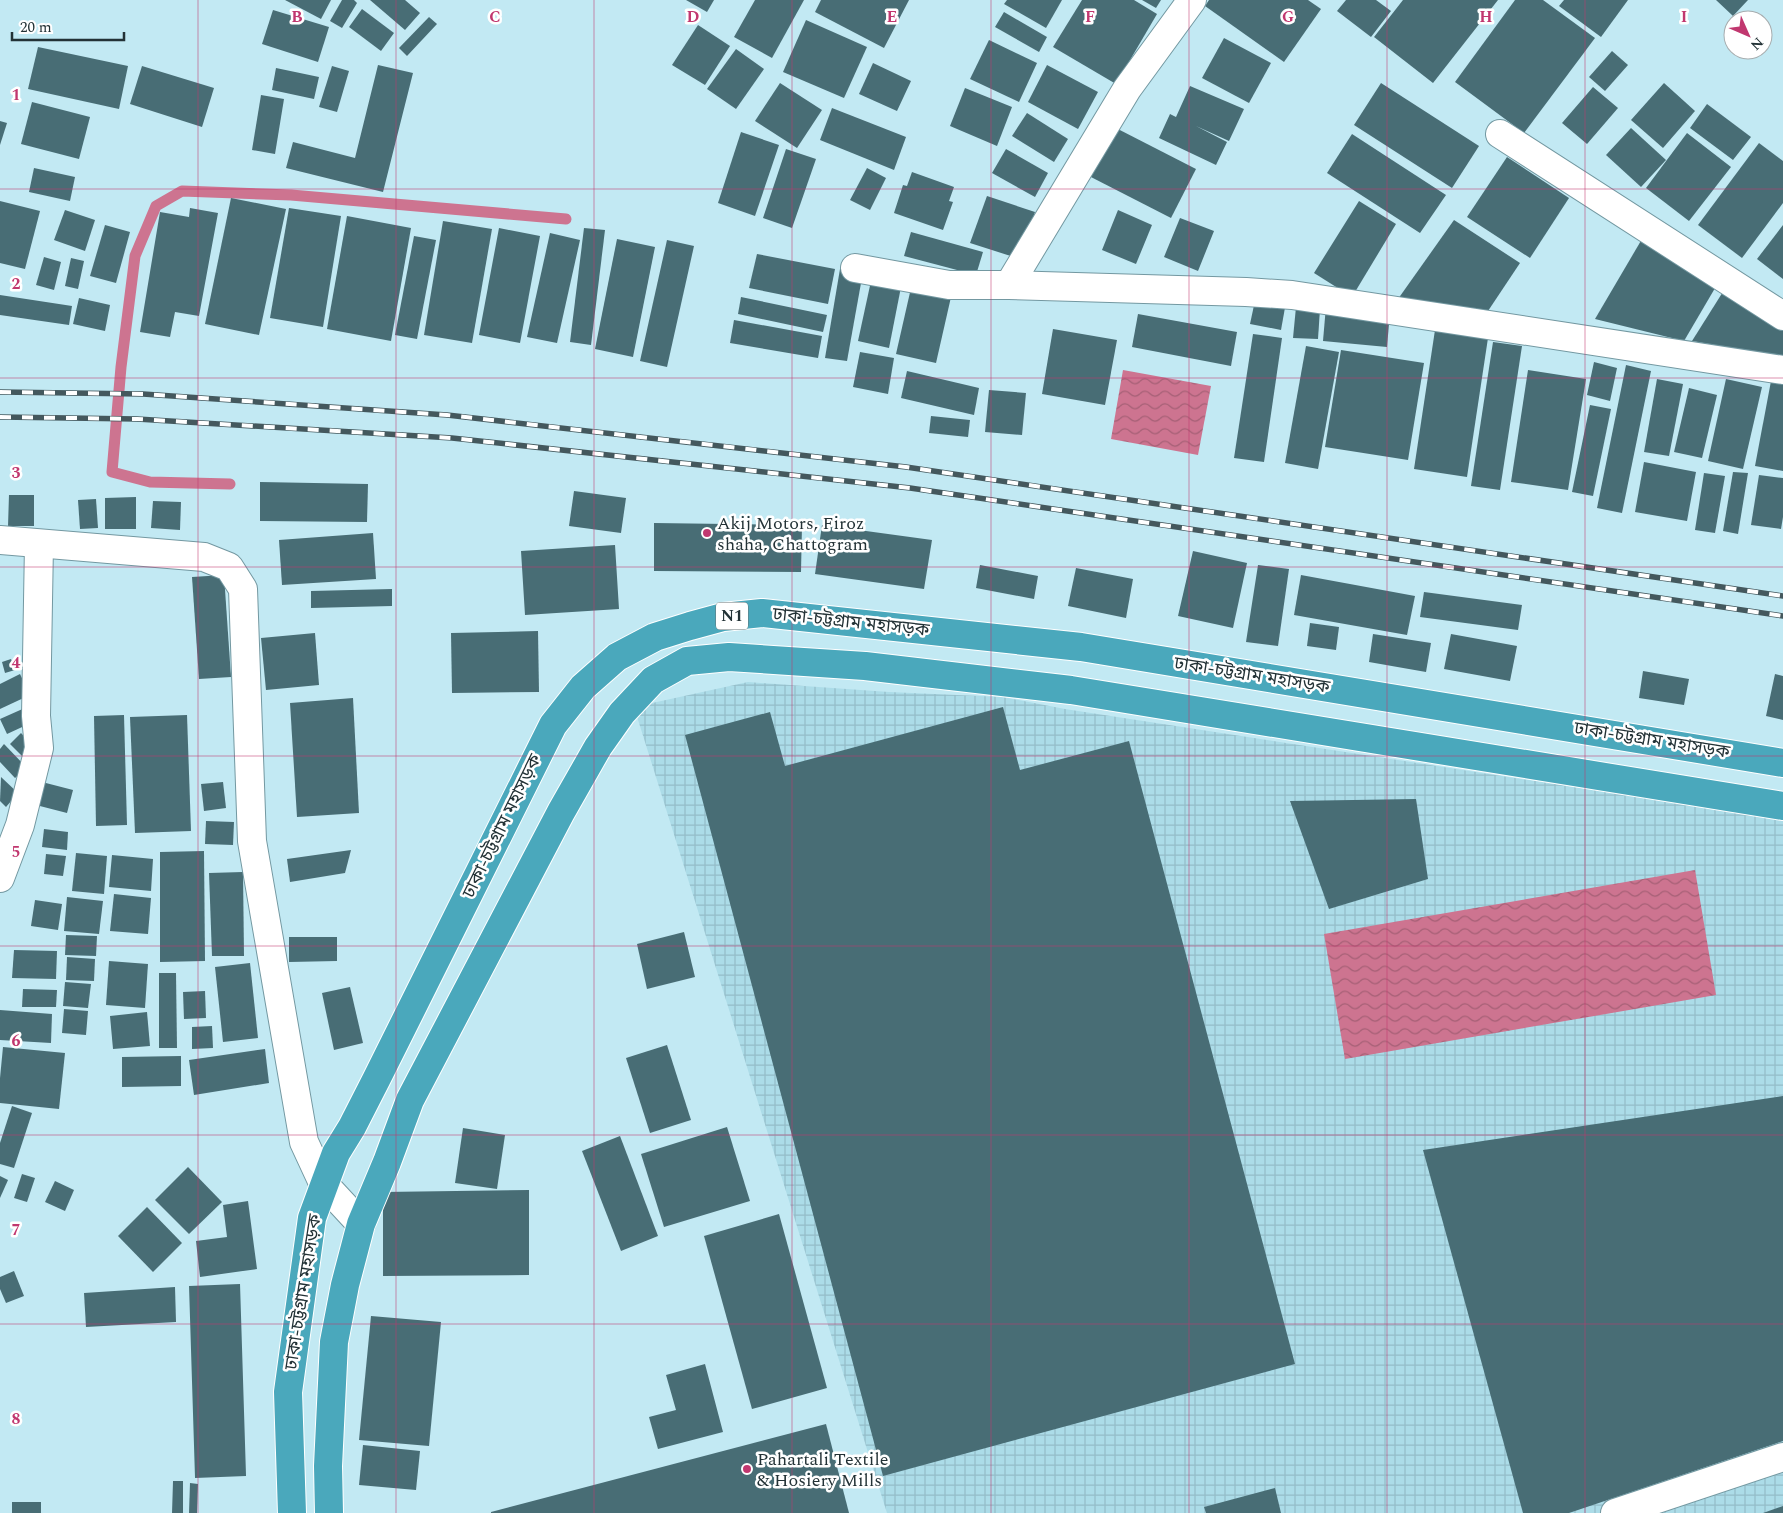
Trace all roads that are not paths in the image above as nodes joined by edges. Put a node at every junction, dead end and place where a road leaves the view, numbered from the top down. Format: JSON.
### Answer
{"nodes":[{"id":1,"x":1192,"y":0,"type":"edge"},
{"id":2,"x":1500,"y":134,"type":"dead end"},
{"id":3,"x":855,"y":268,"type":"dead end"},
{"id":4,"x":1009,"y":285,"type":"junction"},
{"id":5,"x":1783,"y":316,"type":"edge"},
{"id":6,"x":1783,"y":370,"type":"edge"},
{"id":7,"x":0,"y":540,"type":"edge"},
{"id":8,"x":39,"y":544,"type":"junction"},
{"id":9,"x":1783,"y":762,"type":"edge"},
{"id":10,"x":1783,"y":806,"type":"edge"},
{"id":11,"x":0,"y":878,"type":"edge"},
{"id":12,"x":323,"y":1184,"type":"junction"},
{"id":13,"x":361,"y":1224,"type":"junction"},
{"id":14,"x":1783,"y":1457,"type":"edge"},
{"id":15,"x":292,"y":1513,"type":"edge"},
{"id":16,"x":329,"y":1513,"type":"edge"},
{"id":17,"x":1615,"y":1513,"type":"edge"}],
"edges":[{"from":1,"to":4,"type":"street"},
{"from":2,"to":5,"type":"street"},
{"from":3,"to":4,"type":"street"},
{"from":4,"to":6,"type":"street"},
{"from":7,"to":8,"type":"street"},
{"from":8,"to":11,"type":"street"},
{"from":8,"to":12,"type":"street"},
{"from":9,"to":12,"type":"highway","name":"ঢাকা-চট্টগ্রাম মহাসড়ক","number":"N1"},
{"from":10,"to":13,"type":"highway"},
{"from":12,"to":13,"type":"street"},
{"from":12,"to":15,"type":"highway","name":"ঢাকা-চট্টগ্রাম মহাসড়ক","number":"N1"},
{"from":13,"to":16,"type":"highway"},
{"from":14,"to":17,"type":"street"}]}
